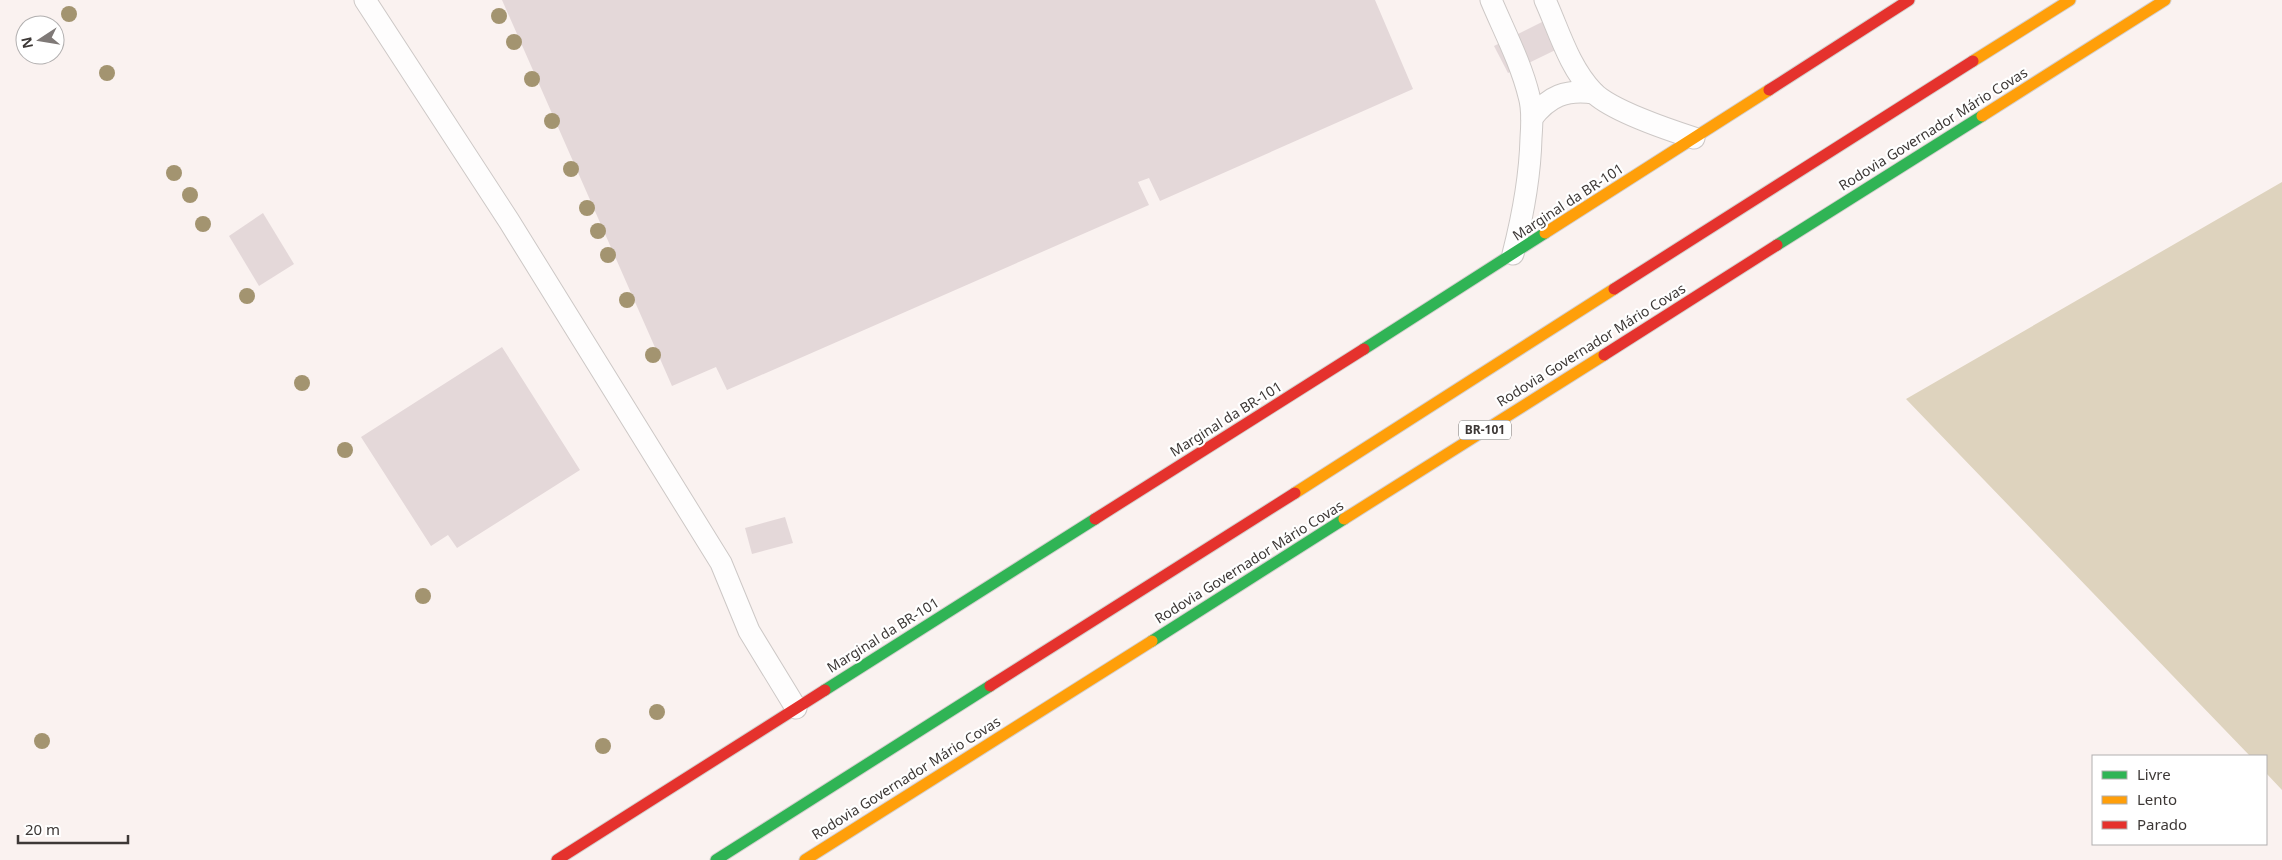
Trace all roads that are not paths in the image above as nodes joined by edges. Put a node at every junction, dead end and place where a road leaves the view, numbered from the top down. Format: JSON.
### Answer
{"nodes":[{"id":1,"x":365,"y":0,"type":"edge"},
{"id":2,"x":1491,"y":0,"type":"edge"},
{"id":3,"x":1545,"y":0,"type":"edge"},
{"id":4,"x":1909,"y":0,"type":"edge"},
{"id":5,"x":2070,"y":0,"type":"edge"},
{"id":6,"x":2165,"y":0,"type":"edge"},
{"id":7,"x":1594,"y":93,"type":"junction"},
{"id":8,"x":1532,"y":118,"type":"junction"},
{"id":9,"x":1694,"y":138,"type":"junction"},
{"id":10,"x":1513,"y":254,"type":"junction"},
{"id":11,"x":796,"y":708,"type":"junction"},
{"id":12,"x":557,"y":860,"type":"edge"},
{"id":13,"x":716,"y":860,"type":"edge"},
{"id":14,"x":805,"y":860,"type":"edge"}],
"edges":[{"from":1,"to":11,"type":"lane"},
{"from":2,"to":8,"type":"lane"},
{"from":3,"to":7,"type":"lane"},
{"from":4,"to":9,"type":"main road","name":"Marginal da BR-101"},
{"from":5,"to":13,"type":"main road"},
{"from":6,"to":14,"type":"main road","name":"Rodovia Governador Mário Covas","number":"BR-101"},
{"from":7,"to":8,"type":"lane"},
{"from":7,"to":9,"type":"lane"},
{"from":8,"to":10,"type":"lane"},
{"from":9,"to":10,"type":"main road","name":"Marginal da BR-101"},
{"from":10,"to":11,"type":"main road","name":"Marginal da BR-101"},
{"from":11,"to":12,"type":"main road","name":"Marginal da BR-101"}]}
